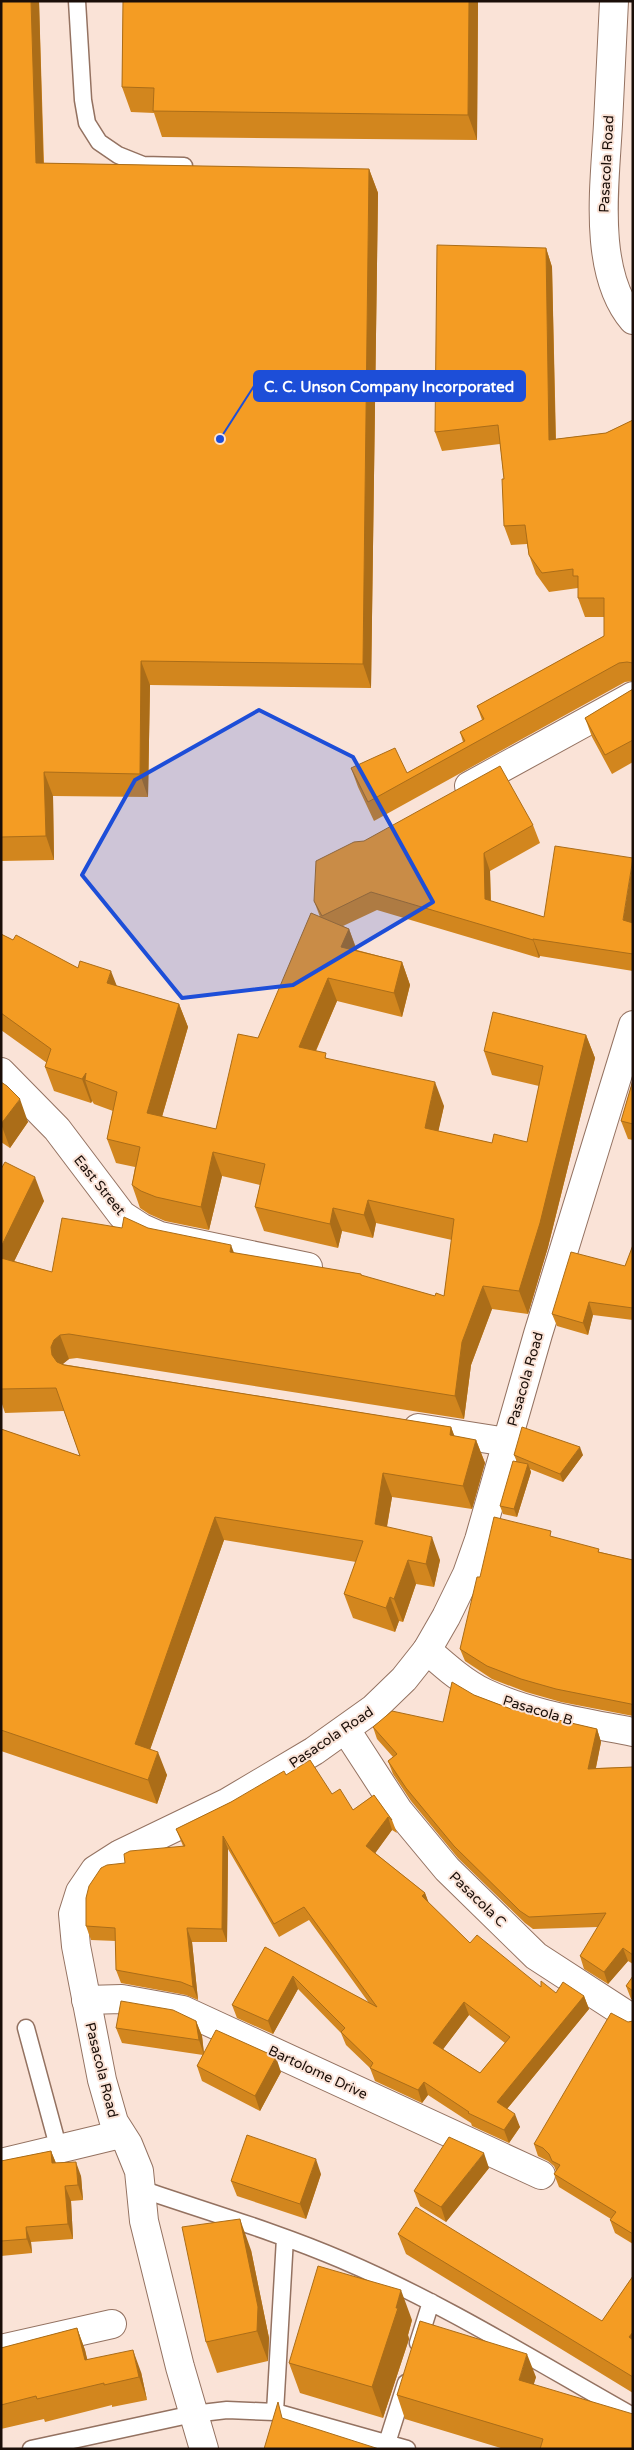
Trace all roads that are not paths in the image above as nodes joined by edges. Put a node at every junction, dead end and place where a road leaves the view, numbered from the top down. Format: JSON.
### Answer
{"nodes":[{"id":1,"x":76,"y":1,"type":"edge"},
{"id":2,"x":614,"y":1,"type":"edge"},
{"id":3,"x":198,"y":166,"type":"edge"},
{"id":4,"x":633,"y":320,"type":"edge"},
{"id":5,"x":633,"y":696,"type":"edge"},
{"id":6,"x":450,"y":797,"type":"edge"},
{"id":7,"x":633,"y":1026,"type":"edge"},
{"id":8,"x":1,"y":1072,"type":"edge"},
{"id":9,"x":625,"y":1077,"type":"edge"},
{"id":10,"x":317,"y":1268,"type":"edge"},
{"id":11,"x":396,"y":1424,"type":"edge"},
{"id":12,"x":507,"y":1442,"type":"junction"},
{"id":13,"x":427,"y":1650,"type":"junction"},
{"id":14,"x":633,"y":1732,"type":"edge"},
{"id":15,"x":350,"y":1738,"type":"junction"},
{"id":16,"x":86,"y":2000,"type":"junction"},
{"id":17,"x":633,"y":2019,"type":"edge"},
{"id":18,"x":26,"y":2028,"type":"dead end"},
{"id":19,"x":120,"y":2134,"type":"junction"},
{"id":20,"x":59,"y":2150,"type":"junction"},
{"id":21,"x":1,"y":2163,"type":"edge"},
{"id":22,"x":541,"y":2175,"type":"dead end"},
{"id":23,"x":141,"y":2189,"type":"junction"},
{"id":24,"x":286,"y":2238,"type":"junction"},
{"id":25,"x":431,"y":2302,"type":"junction"},
{"id":26,"x":112,"y":2324,"type":"dead end"},
{"id":27,"x":1,"y":2349,"type":"edge"},
{"id":28,"x":275,"y":2412,"type":"junction"},
{"id":29,"x":193,"y":2414,"type":"junction"},
{"id":30,"x":633,"y":2416,"type":"edge"},
{"id":31,"x":388,"y":2443,"type":"junction"},
{"id":32,"x":31,"y":2449,"type":"edge"},
{"id":33,"x":204,"y":2449,"type":"edge"},
{"id":34,"x":406,"y":2449,"type":"edge"}],
"edges":[{"from":1,"to":3,"type":"lane"},
{"from":2,"to":4,"type":"street","name":"Pasacola Road"},
{"from":5,"to":6,"type":"street"},
{"from":7,"to":9,"type":"street","name":"Pasacola Road"},
{"from":8,"to":10,"type":"street","name":"East Street"},
{"from":9,"to":12,"type":"street","name":"Pasacola Road"},
{"from":11,"to":12,"type":"street"},
{"from":12,"to":13,"type":"street","name":"Pasacola Road"},
{"from":13,"to":14,"type":"street","name":"Pasacola B"},
{"from":13,"to":15,"type":"street","name":"Pasacola Road"},
{"from":15,"to":16,"type":"street","name":"Pasacola Road"},
{"from":15,"to":17,"type":"street","name":"Pasacola C"},
{"from":16,"to":19,"type":"street","name":"Pasacola Road"},
{"from":16,"to":22,"type":"street","name":"Bartolome Drive"},
{"from":18,"to":20,"type":"lane"},
{"from":19,"to":20,"type":"street"},
{"from":19,"to":23,"type":"street","name":"Pasacola Road"},
{"from":20,"to":21,"type":"street"},
{"from":23,"to":24,"type":"lane"},
{"from":23,"to":29,"type":"street","name":"Pasacola Road"},
{"from":24,"to":25,"type":"lane"},
{"from":24,"to":28,"type":"lane"},
{"from":25,"to":30,"type":"lane"},
{"from":25,"to":31,"type":"lane"},
{"from":26,"to":27,"type":"street"},
{"from":28,"to":29,"type":"lane"},
{"from":28,"to":31,"type":"lane"},
{"from":29,"to":32,"type":"lane"},
{"from":29,"to":33,"type":"street","name":"Pasacola Road"},
{"from":31,"to":34,"type":"lane"}]}
